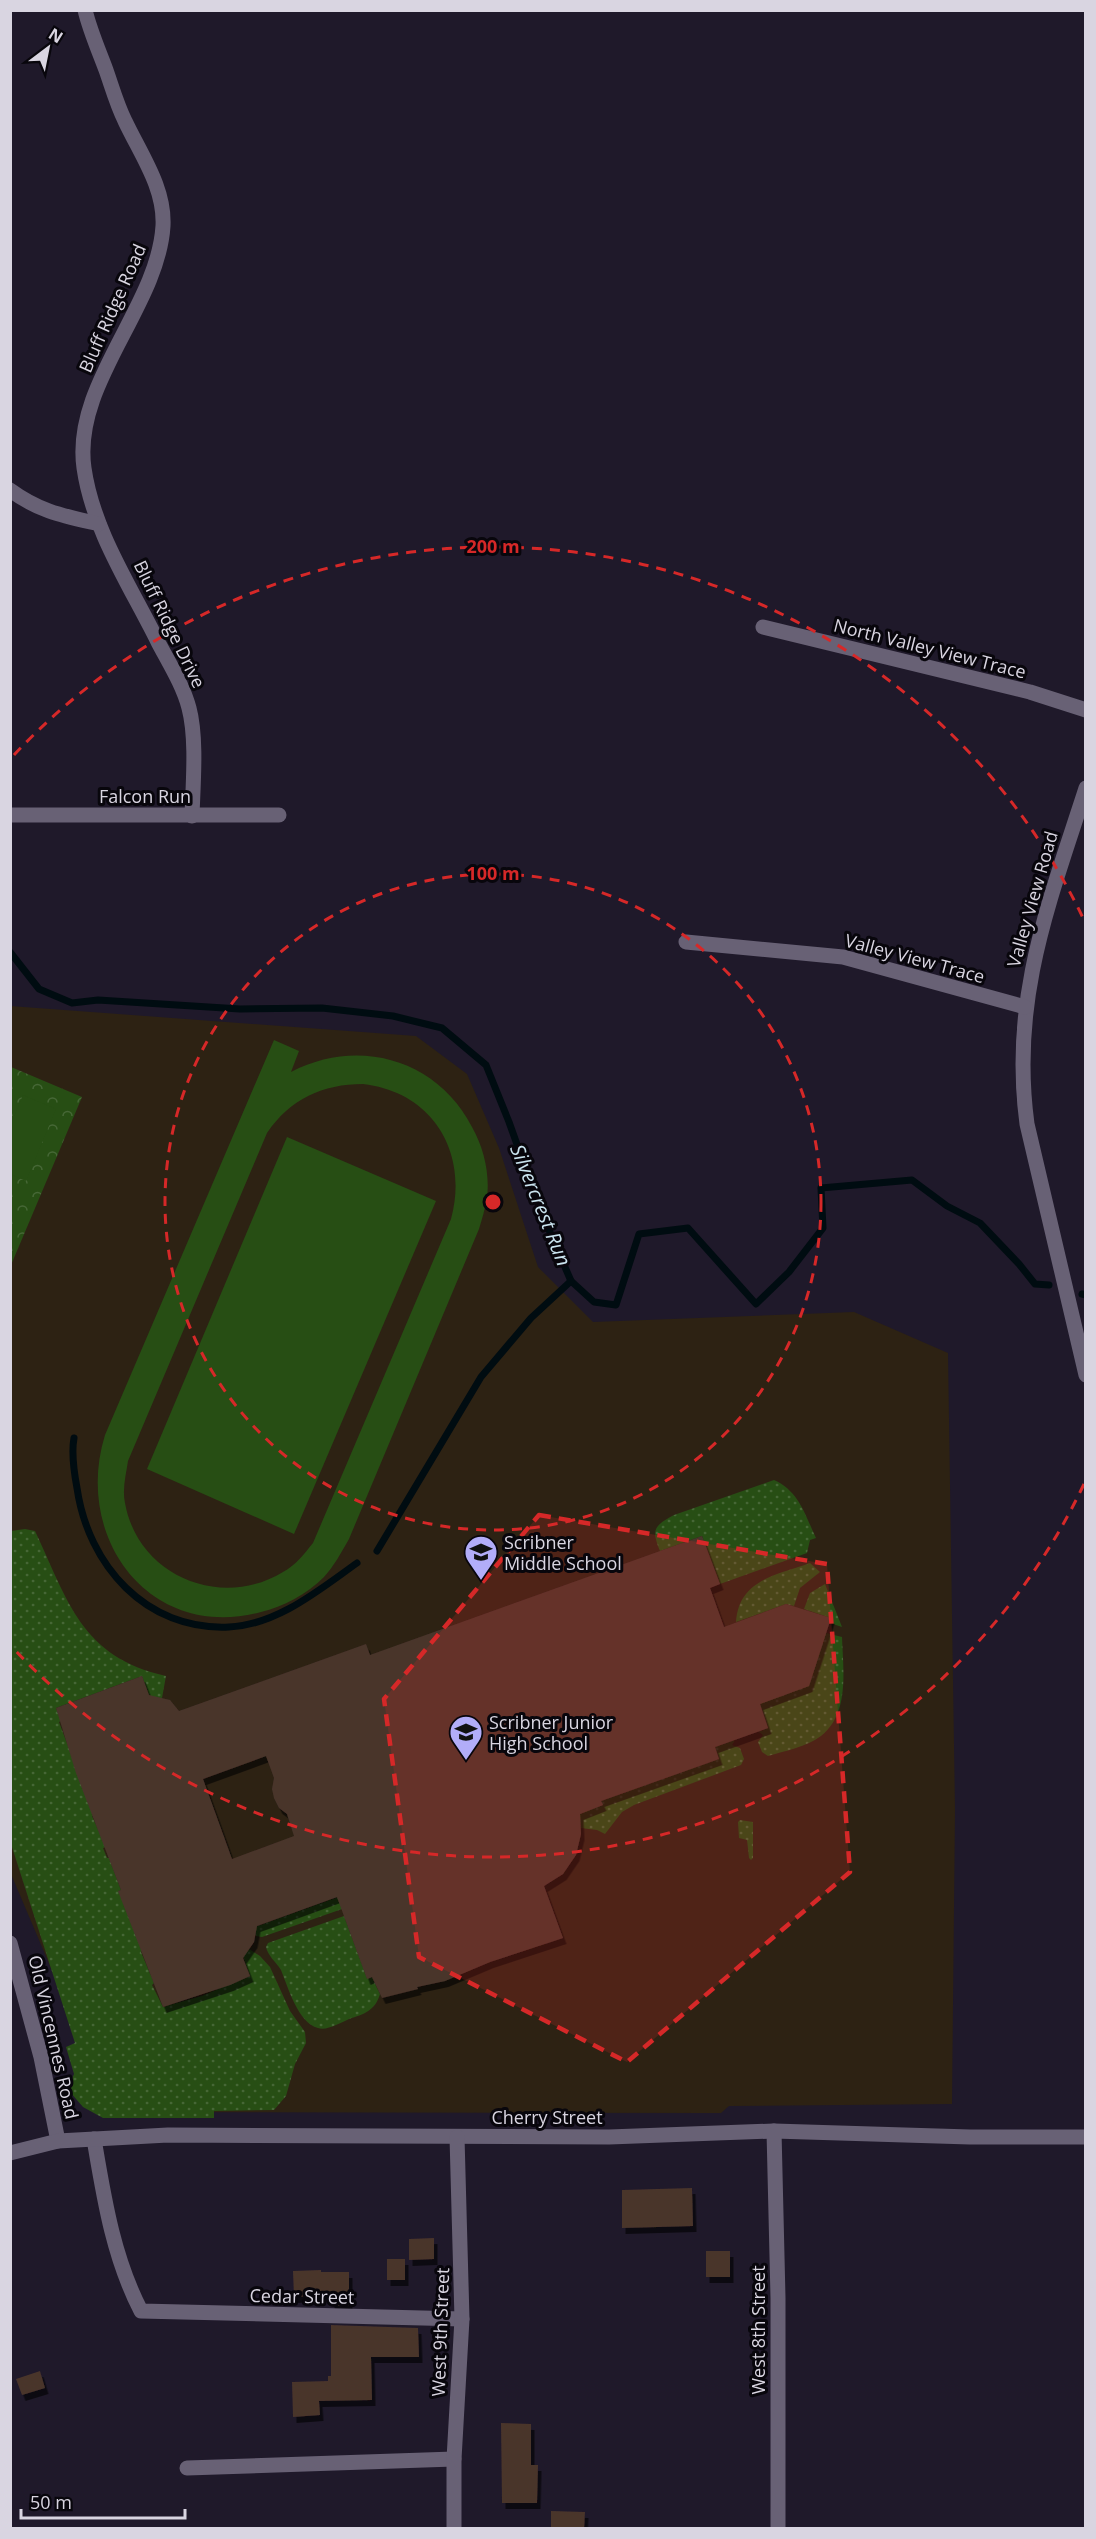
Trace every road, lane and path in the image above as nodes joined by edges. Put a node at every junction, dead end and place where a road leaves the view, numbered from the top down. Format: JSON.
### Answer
{"nodes":[{"id":1,"x":85,"y":10,"type":"edge"},
{"id":2,"x":10,"y":490,"type":"edge"},
{"id":3,"x":99,"y":524,"type":"junction"},
{"id":4,"x":764,"y":627,"type":"dead end"},
{"id":5,"x":1086,"y":710,"type":"edge"},
{"id":6,"x":1086,"y":788,"type":"edge"},
{"id":7,"x":10,"y":815,"type":"edge"},
{"id":8,"x":279,"y":815,"type":"dead end"},
{"id":9,"x":192,"y":816,"type":"junction"},
{"id":10,"x":686,"y":942,"type":"dead end"},
{"id":11,"x":1025,"y":1007,"type":"junction"},
{"id":12,"x":1086,"y":1375,"type":"edge"},
{"id":13,"x":10,"y":1943,"type":"edge"},
{"id":14,"x":774,"y":2131,"type":"junction"},
{"id":15,"x":457,"y":2137,"type":"junction"},
{"id":16,"x":1086,"y":2137,"type":"edge"},
{"id":17,"x":94,"y":2139,"type":"junction"},
{"id":18,"x":58,"y":2141,"type":"junction"},
{"id":19,"x":10,"y":2153,"type":"edge"},
{"id":20,"x":462,"y":2319,"type":"junction"},
{"id":21,"x":454,"y":2459,"type":"junction"},
{"id":22,"x":187,"y":2468,"type":"dead end"},
{"id":23,"x":454,"y":2529,"type":"edge"},
{"id":24,"x":778,"y":2529,"type":"edge"}],
"edges":[{"from":1,"to":3,"type":"street","name":"Bluff Ridge Road"},
{"from":2,"to":3,"type":"street"},
{"from":3,"to":9,"type":"street","name":"Bluff Ridge Drive"},
{"from":4,"to":5,"type":"street","name":"North Valley View Trace"},
{"from":6,"to":11,"type":"street","name":"Valley View Road"},
{"from":7,"to":9,"type":"street","name":"Falcon Run"},
{"from":8,"to":9,"type":"street","name":"Falcon Run"},
{"from":10,"to":11,"type":"street","name":"Valley View Trace"},
{"from":11,"to":12,"type":"street","name":"Valley View Road"},
{"from":13,"to":18,"type":"street","name":"Old Vincennes Road"},
{"from":14,"to":15,"type":"street","name":"Cherry Street"},
{"from":14,"to":16,"type":"street","name":"Cherry Street"},
{"from":14,"to":24,"type":"street","name":"West 8th Street"},
{"from":15,"to":17,"type":"street","name":"Cherry Street"},
{"from":15,"to":20,"type":"street","name":"West 9th Street"},
{"from":17,"to":18,"type":"street","name":"Cherry Street"},
{"from":17,"to":20,"type":"street","name":"Cedar Street"},
{"from":18,"to":19,"type":"street","name":"Cherry Street"},
{"from":20,"to":21,"type":"street","name":"West 9th Street"},
{"from":21,"to":22,"type":"street"},
{"from":21,"to":23,"type":"street","name":"West 9th Street"}]}
